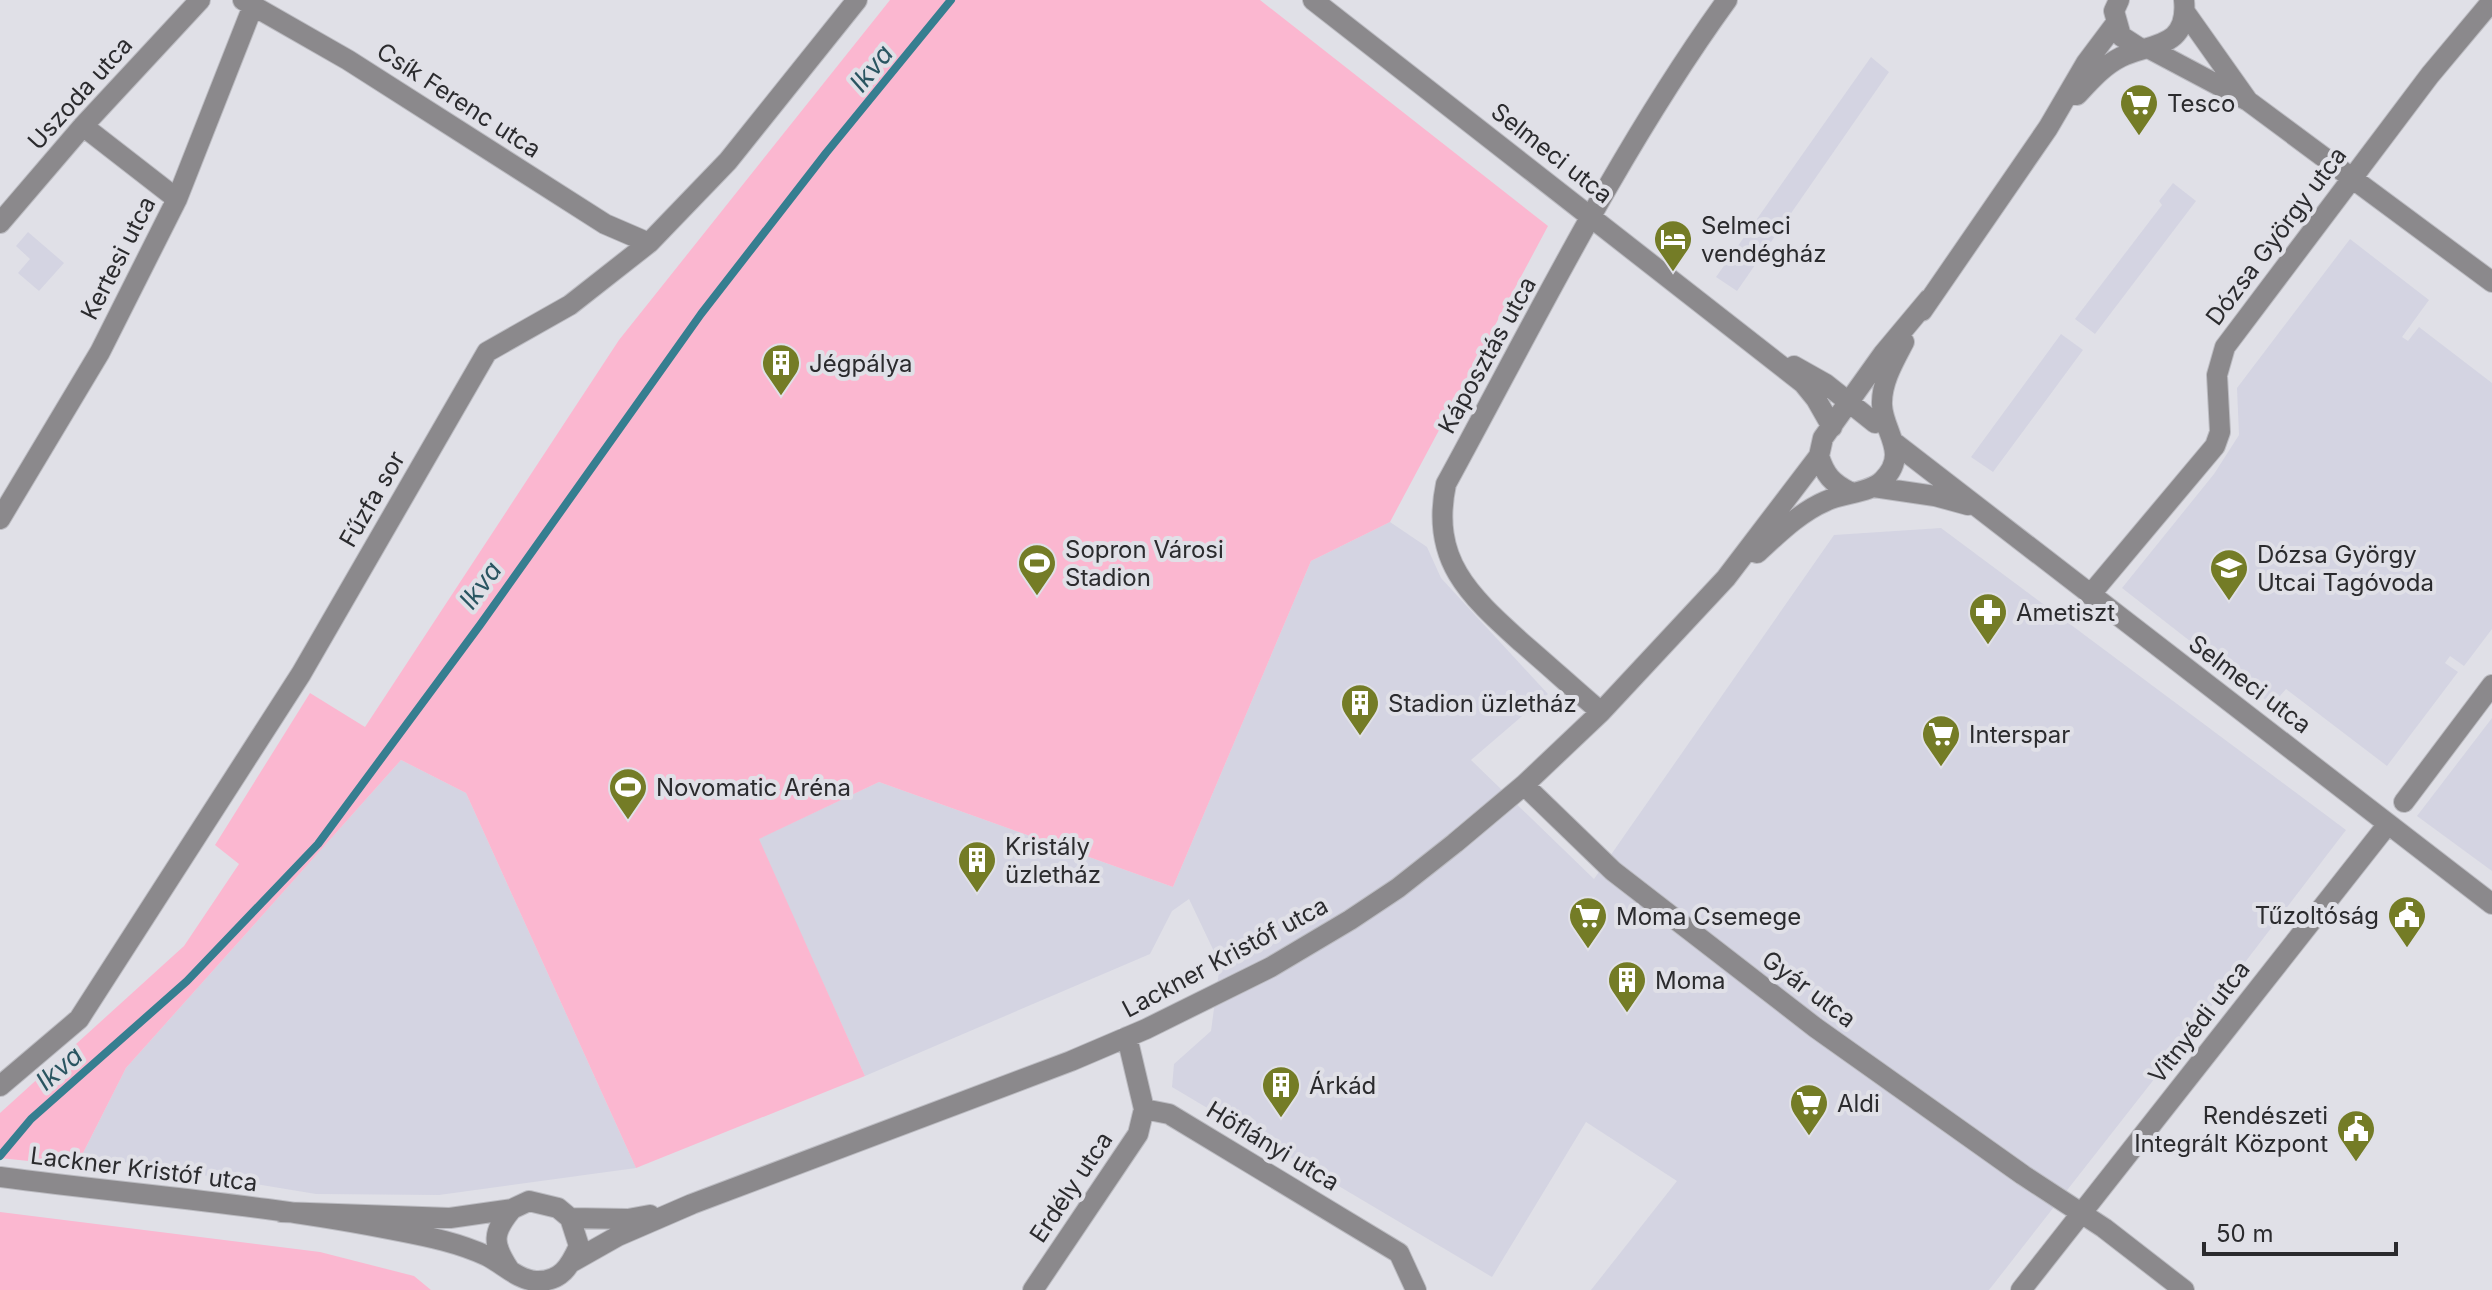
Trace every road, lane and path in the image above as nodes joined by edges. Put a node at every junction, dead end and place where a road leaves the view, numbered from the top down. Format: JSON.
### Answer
{"nodes":[{"id":1,"x":200,"y":0,"type":"edge"},
{"id":2,"x":857,"y":0,"type":"edge"},
{"id":3,"x":1313,"y":0,"type":"edge"},
{"id":4,"x":2492,"y":1,"type":"edge"},
{"id":5,"x":1722,"y":2,"type":"edge"},
{"id":6,"x":248,"y":3,"type":"edge"},
{"id":7,"x":2185,"y":6,"type":"edge"},
{"id":8,"x":2114,"y":9,"type":"edge"},
{"id":9,"x":2145,"y":49,"type":"junction"},
{"id":10,"x":2248,"y":101,"type":"junction"},
{"id":11,"x":83,"y":126,"type":"junction"},
{"id":12,"x":2048,"y":128,"type":"junction"},
{"id":13,"x":2353,"y":177,"type":"junction"},
{"id":14,"x":177,"y":199,"type":"junction"},
{"id":15,"x":1592,"y":218,"type":"junction"},
{"id":16,"x":0,"y":223,"type":"edge"},
{"id":17,"x":649,"y":243,"type":"junction"},
{"id":18,"x":2492,"y":282,"type":"edge"},
{"id":19,"x":1929,"y":299,"type":"junction"},
{"id":20,"x":1759,"y":348,"type":"junction"},
{"id":21,"x":1850,"y":401,"type":"junction"},
{"id":22,"x":1875,"y":423,"type":"junction"},
{"id":23,"x":1832,"y":427,"type":"junction"},
{"id":24,"x":1894,"y":440,"type":"junction"},
{"id":25,"x":1819,"y":456,"type":"junction"},
{"id":26,"x":1874,"y":487,"type":"junction"},
{"id":27,"x":1850,"y":492,"type":"junction"},
{"id":28,"x":1976,"y":507,"type":"junction"},
{"id":29,"x":0,"y":519,"type":"edge"},
{"id":30,"x":1726,"y":578,"type":"junction"},
{"id":31,"x":2090,"y":595,"type":"junction"},
{"id":32,"x":2492,"y":685,"type":"edge"},
{"id":33,"x":1601,"y":712,"type":"junction"},
{"id":34,"x":1524,"y":785,"type":"junction"},
{"id":35,"x":2404,"y":802,"type":"dead end"},
{"id":36,"x":2388,"y":824,"type":"junction"},
{"id":37,"x":2492,"y":904,"type":"edge"},
{"id":38,"x":1127,"y":1037,"type":"junction"},
{"id":39,"x":0,"y":1086,"type":"edge"},
{"id":40,"x":1144,"y":1109,"type":"junction"},
{"id":41,"x":0,"y":1177,"type":"edge"},
{"id":42,"x":692,"y":1204,"type":"junction"},
{"id":43,"x":512,"y":1209,"type":"junction"},
{"id":44,"x":281,"y":1212,"type":"junction"},
{"id":45,"x":2080,"y":1212,"type":"junction"},
{"id":46,"x":570,"y":1218,"type":"junction"},
{"id":47,"x":567,"y":1275,"type":"edge"},
{"id":48,"x":519,"y":1278,"type":"edge"},
{"id":49,"x":1033,"y":1290,"type":"edge"},
{"id":50,"x":1416,"y":1290,"type":"edge"},
{"id":51,"x":2021,"y":1290,"type":"edge"},
{"id":52,"x":2184,"y":1290,"type":"edge"}],
"edges":[{"from":1,"to":11,"type":"street","name":"Uszoda utca"},
{"from":2,"to":17,"type":"street","name":"Fűzfa sor"},
{"from":3,"to":15,"type":"street","name":"Selmeci utca"},
{"from":4,"to":13,"type":"street","name":"Dózsa György utca"},
{"from":5,"to":15,"type":"street","name":"Káposztás utca"},
{"from":6,"to":14,"type":"street","name":"Kertesi utca"},
{"from":6,"to":17,"type":"street","name":"Csík Ferenc utca"},
{"from":7,"to":9,"type":"street","name":"Lackner Kristóf utca"},
{"from":7,"to":10,"type":"street"},
{"from":8,"to":9,"type":"street","name":"Lackner Kristóf utca"},
{"from":8,"to":12,"type":"street","name":"Lackner Kristóf utca"},
{"from":9,"to":10,"type":"street"},
{"from":9,"to":12,"type":"street","name":"Lackner Kristóf utca"},
{"from":10,"to":13,"type":"street"},
{"from":11,"to":14,"type":"street"},
{"from":11,"to":16,"type":"street","name":"Uszoda utca"},
{"from":12,"to":19,"type":"street","name":"Lackner Kristóf utca"},
{"from":13,"to":18,"type":"street"},
{"from":13,"to":31,"type":"street","name":"Dózsa György utca"},
{"from":14,"to":29,"type":"street","name":"Kertesi utca"},
{"from":15,"to":20,"type":"street","name":"Selmeci utca"},
{"from":15,"to":33,"type":"street","name":"Káposztás utca"},
{"from":17,"to":39,"type":"street","name":"Fűzfa sor"},
{"from":19,"to":21,"type":"street","name":"Lackner Kristóf utca"},
{"from":19,"to":24,"type":"street","name":"Lackner Kristóf utca"},
{"from":20,"to":21,"type":"street","name":"Selmeci utca"},
{"from":20,"to":23,"type":"street","name":"Selmeci utca"},
{"from":21,"to":22,"type":"street","name":"Selmeci utca"},
{"from":21,"to":23,"type":"street","name":"Lackner Kristóf utca"},
{"from":22,"to":23,"type":"street"},
{"from":22,"to":24,"type":"street"},
{"from":23,"to":25,"type":"street","name":"Lackner Kristóf utca"},
{"from":24,"to":26,"type":"street"},
{"from":24,"to":28,"type":"street","name":"Selmeci utca"},
{"from":25,"to":27,"type":"street"},
{"from":25,"to":30,"type":"street","name":"Lackner Kristóf utca"},
{"from":26,"to":27,"type":"street","name":"Lackner Kristóf utca"},
{"from":26,"to":28,"type":"street","name":"Selmeci utca"},
{"from":27,"to":30,"type":"street","name":"Lackner Kristóf utca"},
{"from":28,"to":31,"type":"street","name":"Selmeci utca"},
{"from":30,"to":33,"type":"street","name":"Lackner Kristóf utca"},
{"from":31,"to":36,"type":"street","name":"Selmeci utca"},
{"from":32,"to":35,"type":"street"},
{"from":33,"to":34,"type":"street","name":"Lackner Kristóf utca"},
{"from":34,"to":38,"type":"street","name":"Lackner Kristóf utca"},
{"from":34,"to":45,"type":"street","name":"Gyár utca"},
{"from":36,"to":37,"type":"street","name":"Selmeci utca"},
{"from":36,"to":45,"type":"street","name":"Vitnyédi utca"},
{"from":38,"to":40,"type":"street"},
{"from":38,"to":42,"type":"street","name":"Lackner Kristóf utca"},
{"from":40,"to":49,"type":"street","name":"Erdély utca"},
{"from":40,"to":50,"type":"street","name":"Höflányi utca"},
{"from":41,"to":44,"type":"street","name":"Lackner Kristóf utca"},
{"from":42,"to":46,"type":"street","name":"Lackner Kristóf utca"},
{"from":42,"to":47,"type":"street","name":"Lackner Kristóf utca"},
{"from":43,"to":44,"type":"street","name":"Lackner Kristóf utca"},
{"from":43,"to":46,"type":"street","name":"Lackner Kristóf utca"},
{"from":43,"to":48,"type":"street"},
{"from":44,"to":48,"type":"street","name":"Lackner Kristóf utca"},
{"from":45,"to":51,"type":"street","name":"Vitnyédi utca"},
{"from":45,"to":52,"type":"street","name":"Gyár utca"},
{"from":46,"to":47,"type":"street"},
{"from":47,"to":48,"type":"street","name":"Lackner Kristóf utca"}]}
